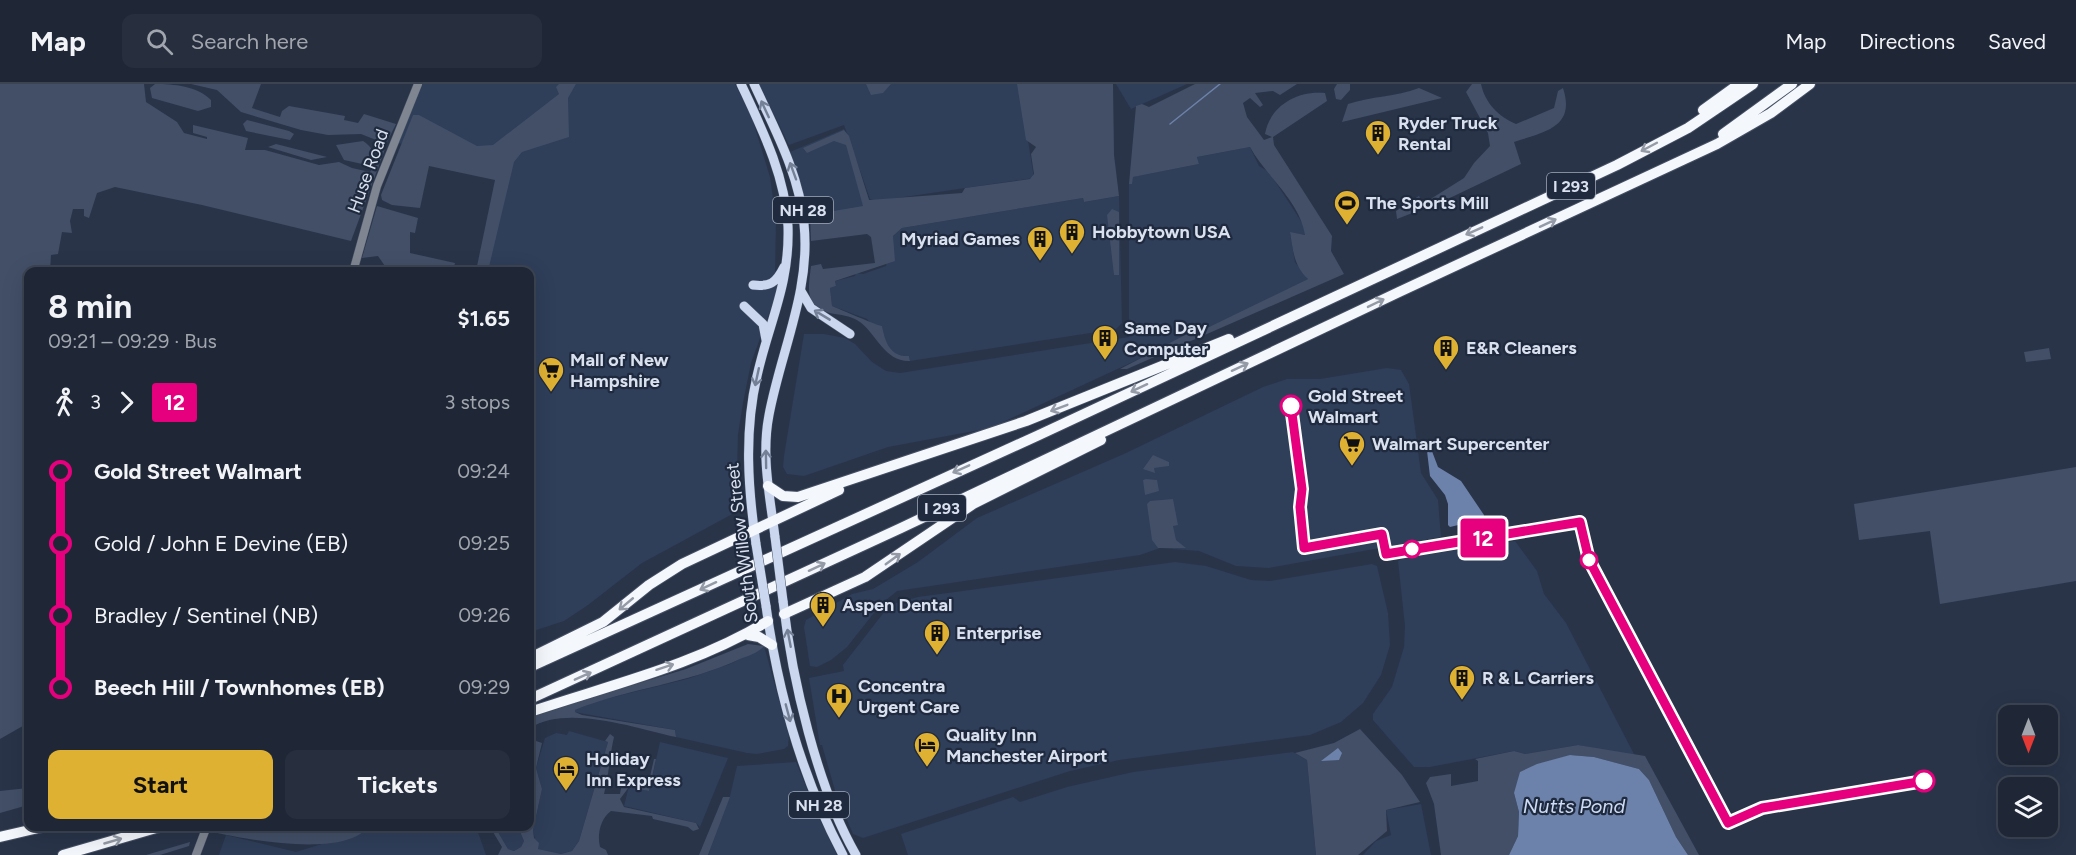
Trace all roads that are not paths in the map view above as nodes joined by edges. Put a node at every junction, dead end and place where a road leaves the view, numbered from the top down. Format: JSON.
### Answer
{"nodes":[{"id":1,"x":418,"y":84,"type":"edge"},
{"id":2,"x":741,"y":84,"type":"edge"},
{"id":3,"x":754,"y":84,"type":"edge"},
{"id":4,"x":1739,"y":84,"type":"edge"},
{"id":5,"x":1753,"y":84,"type":"edge"},
{"id":6,"x":1792,"y":84,"type":"edge"},
{"id":7,"x":1810,"y":84,"type":"edge"},
{"id":8,"x":1669,"y":137,"type":"junction"},
{"id":9,"x":1688,"y":157,"type":"junction"},
{"id":10,"x":787,"y":260,"type":"junction"},
{"id":11,"x":354,"y":267,"type":"edge"},
{"id":12,"x":753,"y":285,"type":"dead end"},
{"id":13,"x":801,"y":291,"type":"junction"},
{"id":14,"x":1327,"y":299,"type":"junction"},
{"id":15,"x":744,"y":306,"type":"dead end"},
{"id":16,"x":849,"y":334,"type":"dead end"},
{"id":17,"x":765,"y":345,"type":"junction"},
{"id":18,"x":1221,"y":376,"type":"junction"},
{"id":19,"x":914,"y":459,"type":"junction"},
{"id":20,"x":768,"y":486,"type":"junction"},
{"id":21,"x":772,"y":520,"type":"junction"},
{"id":22,"x":754,"y":529,"type":"junction"},
{"id":23,"x":784,"y":614,"type":"junction"},
{"id":24,"x":768,"y":621,"type":"junction"},
{"id":25,"x":748,"y":635,"type":"junction"},
{"id":26,"x":772,"y":645,"type":"junction"},
{"id":27,"x":534,"y":656,"type":"edge"},
{"id":28,"x":534,"y":665,"type":"edge"},
{"id":29,"x":534,"y":697,"type":"edge"},
{"id":30,"x":534,"y":711,"type":"edge"},
{"id":31,"x":26,"y":831,"type":"edge"},
{"id":32,"x":146,"y":831,"type":"edge"},
{"id":33,"x":205,"y":831,"type":"edge"},
{"id":34,"x":0,"y":837,"type":"edge"},
{"id":35,"x":63,"y":855,"type":"edge"},
{"id":36,"x":196,"y":855,"type":"edge"},
{"id":37,"x":843,"y":855,"type":"edge"},
{"id":38,"x":856,"y":855,"type":"edge"}],
"edges":[{"from":1,"to":11,"type":"street","name":"Huse Road"},
{"from":2,"to":10,"type":"main road","name":"South Willow Street","number":"NH 28"},
{"from":13,"to":3,"type":"main road","name":"South Willow Street","number":"NH 28","one_way":true},
{"from":4,"to":8,"type":"highway"},
{"from":5,"to":8,"type":"highway","number":"I 293"},
{"from":6,"to":9,"type":"highway","number":"I 293"},
{"from":7,"to":9,"type":"highway"},
{"from":8,"to":14,"type":"highway","number":"I 293","one_way":true},
{"from":18,"to":9,"type":"highway","number":"I 293","one_way":true},
{"from":10,"to":12,"type":"main road"},
{"from":10,"to":17,"type":"main road","name":"South Willow Street","number":"NH 28"},
{"from":16,"to":13,"type":"main road","one_way":true},
{"from":20,"to":13,"type":"main road","name":"South Willow Street","number":"NH 28","one_way":true},
{"from":14,"to":19,"type":"highway","one_way":true},
{"from":14,"to":28,"type":"highway","number":"I 293","one_way":true},
{"from":15,"to":17,"type":"main road"},
{"from":17,"to":22,"type":"main road","name":"South Willow Street","number":"NH 28","one_way":true},
{"from":23,"to":18,"type":"highway","one_way":true},
{"from":29,"to":18,"type":"highway","number":"I 293","one_way":true},
{"from":19,"to":20,"type":"highway"},
{"from":19,"to":21,"type":"highway"},
{"from":20,"to":21,"type":"main road","name":"South Willow Street","number":"NH 28"},
{"from":21,"to":22,"type":"highway"},
{"from":21,"to":23,"type":"main road","name":"South Willow Street","number":"NH 28","bridge":true},
{"from":22,"to":24,"type":"main road","name":"South Willow Street","number":"NH 28","bridge":true},
{"from":22,"to":27,"type":"highway","one_way":true},
{"from":23,"to":24,"type":"main road"},
{"from":38,"to":23,"type":"main road","name":"South Willow Street","number":"NH 28","one_way":true},
{"from":24,"to":25,"type":"highway"},
{"from":24,"to":26,"type":"main road","name":"South Willow Street","number":"NH 28"},
{"from":25,"to":26,"type":"highway"},
{"from":30,"to":25,"type":"highway","one_way":true},
{"from":26,"to":37,"type":"main road","name":"South Willow Street","number":"NH 28","one_way":true},
{"from":31,"to":34,"type":"highway"},
{"from":35,"to":32,"type":"highway","one_way":true},
{"from":33,"to":36,"type":"street"}]}
